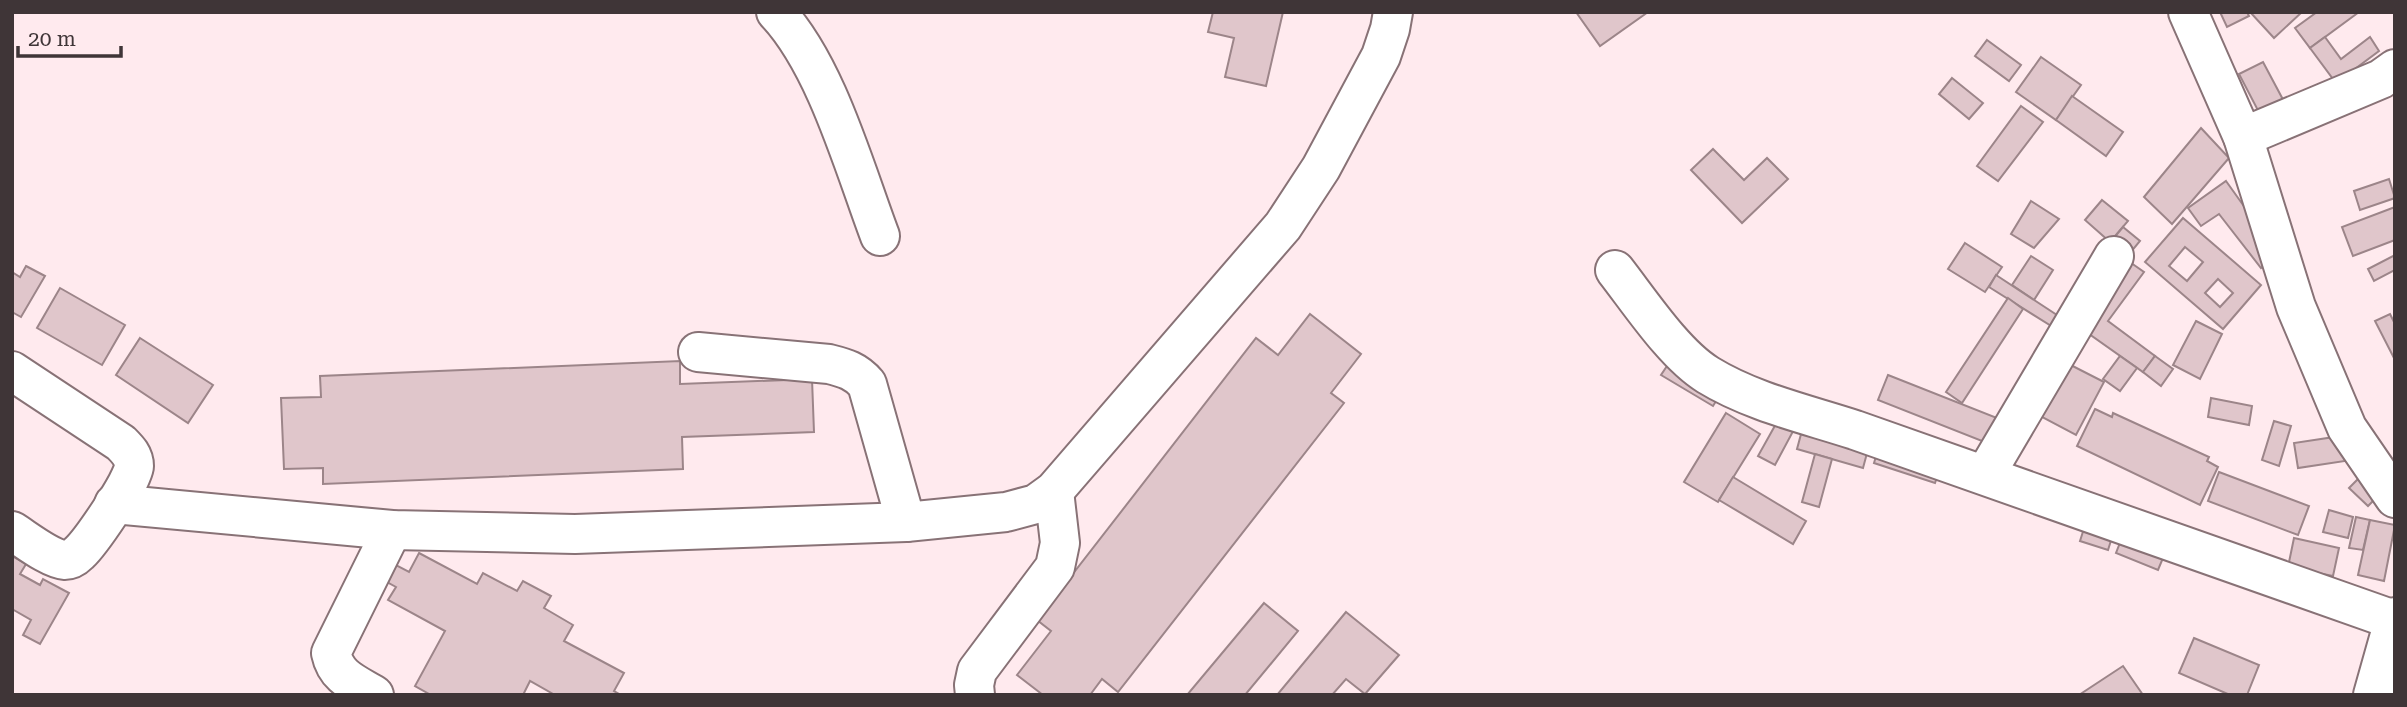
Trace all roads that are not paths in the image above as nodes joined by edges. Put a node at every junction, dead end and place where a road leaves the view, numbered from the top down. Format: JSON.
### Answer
{"nodes":[{"id":1,"x":775,"y":12,"type":"edge"},
{"id":2,"x":1393,"y":12,"type":"edge"},
{"id":3,"x":2188,"y":12,"type":"edge"},
{"id":4,"x":2395,"y":69,"type":"edge"},
{"id":5,"x":2243,"y":137,"type":"junction"},
{"id":6,"x":880,"y":236,"type":"dead end"},
{"id":7,"x":2114,"y":256,"type":"dead end"},
{"id":8,"x":1615,"y":270,"type":"dead end"},
{"id":9,"x":698,"y":352,"type":"dead end"},
{"id":10,"x":12,"y":371,"type":"edge"},
{"id":11,"x":1984,"y":475,"type":"junction"},
{"id":12,"x":1054,"y":491,"type":"junction"},
{"id":13,"x":2393,"y":492,"type":"edge"},
{"id":14,"x":114,"y":504,"type":"junction"},
{"id":15,"x":906,"y":522,"type":"junction"},
{"id":16,"x":392,"y":530,"type":"junction"},
{"id":17,"x":12,"y":531,"type":"edge"},
{"id":18,"x":2394,"y":619,"type":"edge"},
{"id":19,"x":374,"y":695,"type":"edge"},
{"id":20,"x":975,"y":695,"type":"edge"},
{"id":21,"x":2373,"y":695,"type":"edge"}],
"edges":[{"from":1,"to":6,"type":"street"},
{"from":2,"to":12,"type":"street"},
{"from":3,"to":5,"type":"street"},
{"from":4,"to":5,"type":"street"},
{"from":5,"to":13,"type":"street"},
{"from":7,"to":11,"type":"street"},
{"from":8,"to":11,"type":"street"},
{"from":9,"to":15,"type":"street"},
{"from":10,"to":14,"type":"street"},
{"from":11,"to":18,"type":"street"},
{"from":12,"to":15,"type":"street"},
{"from":12,"to":20,"type":"street"},
{"from":14,"to":16,"type":"street"},
{"from":14,"to":17,"type":"street"},
{"from":15,"to":16,"type":"street"},
{"from":16,"to":19,"type":"street"},
{"from":18,"to":21,"type":"street"}]}
